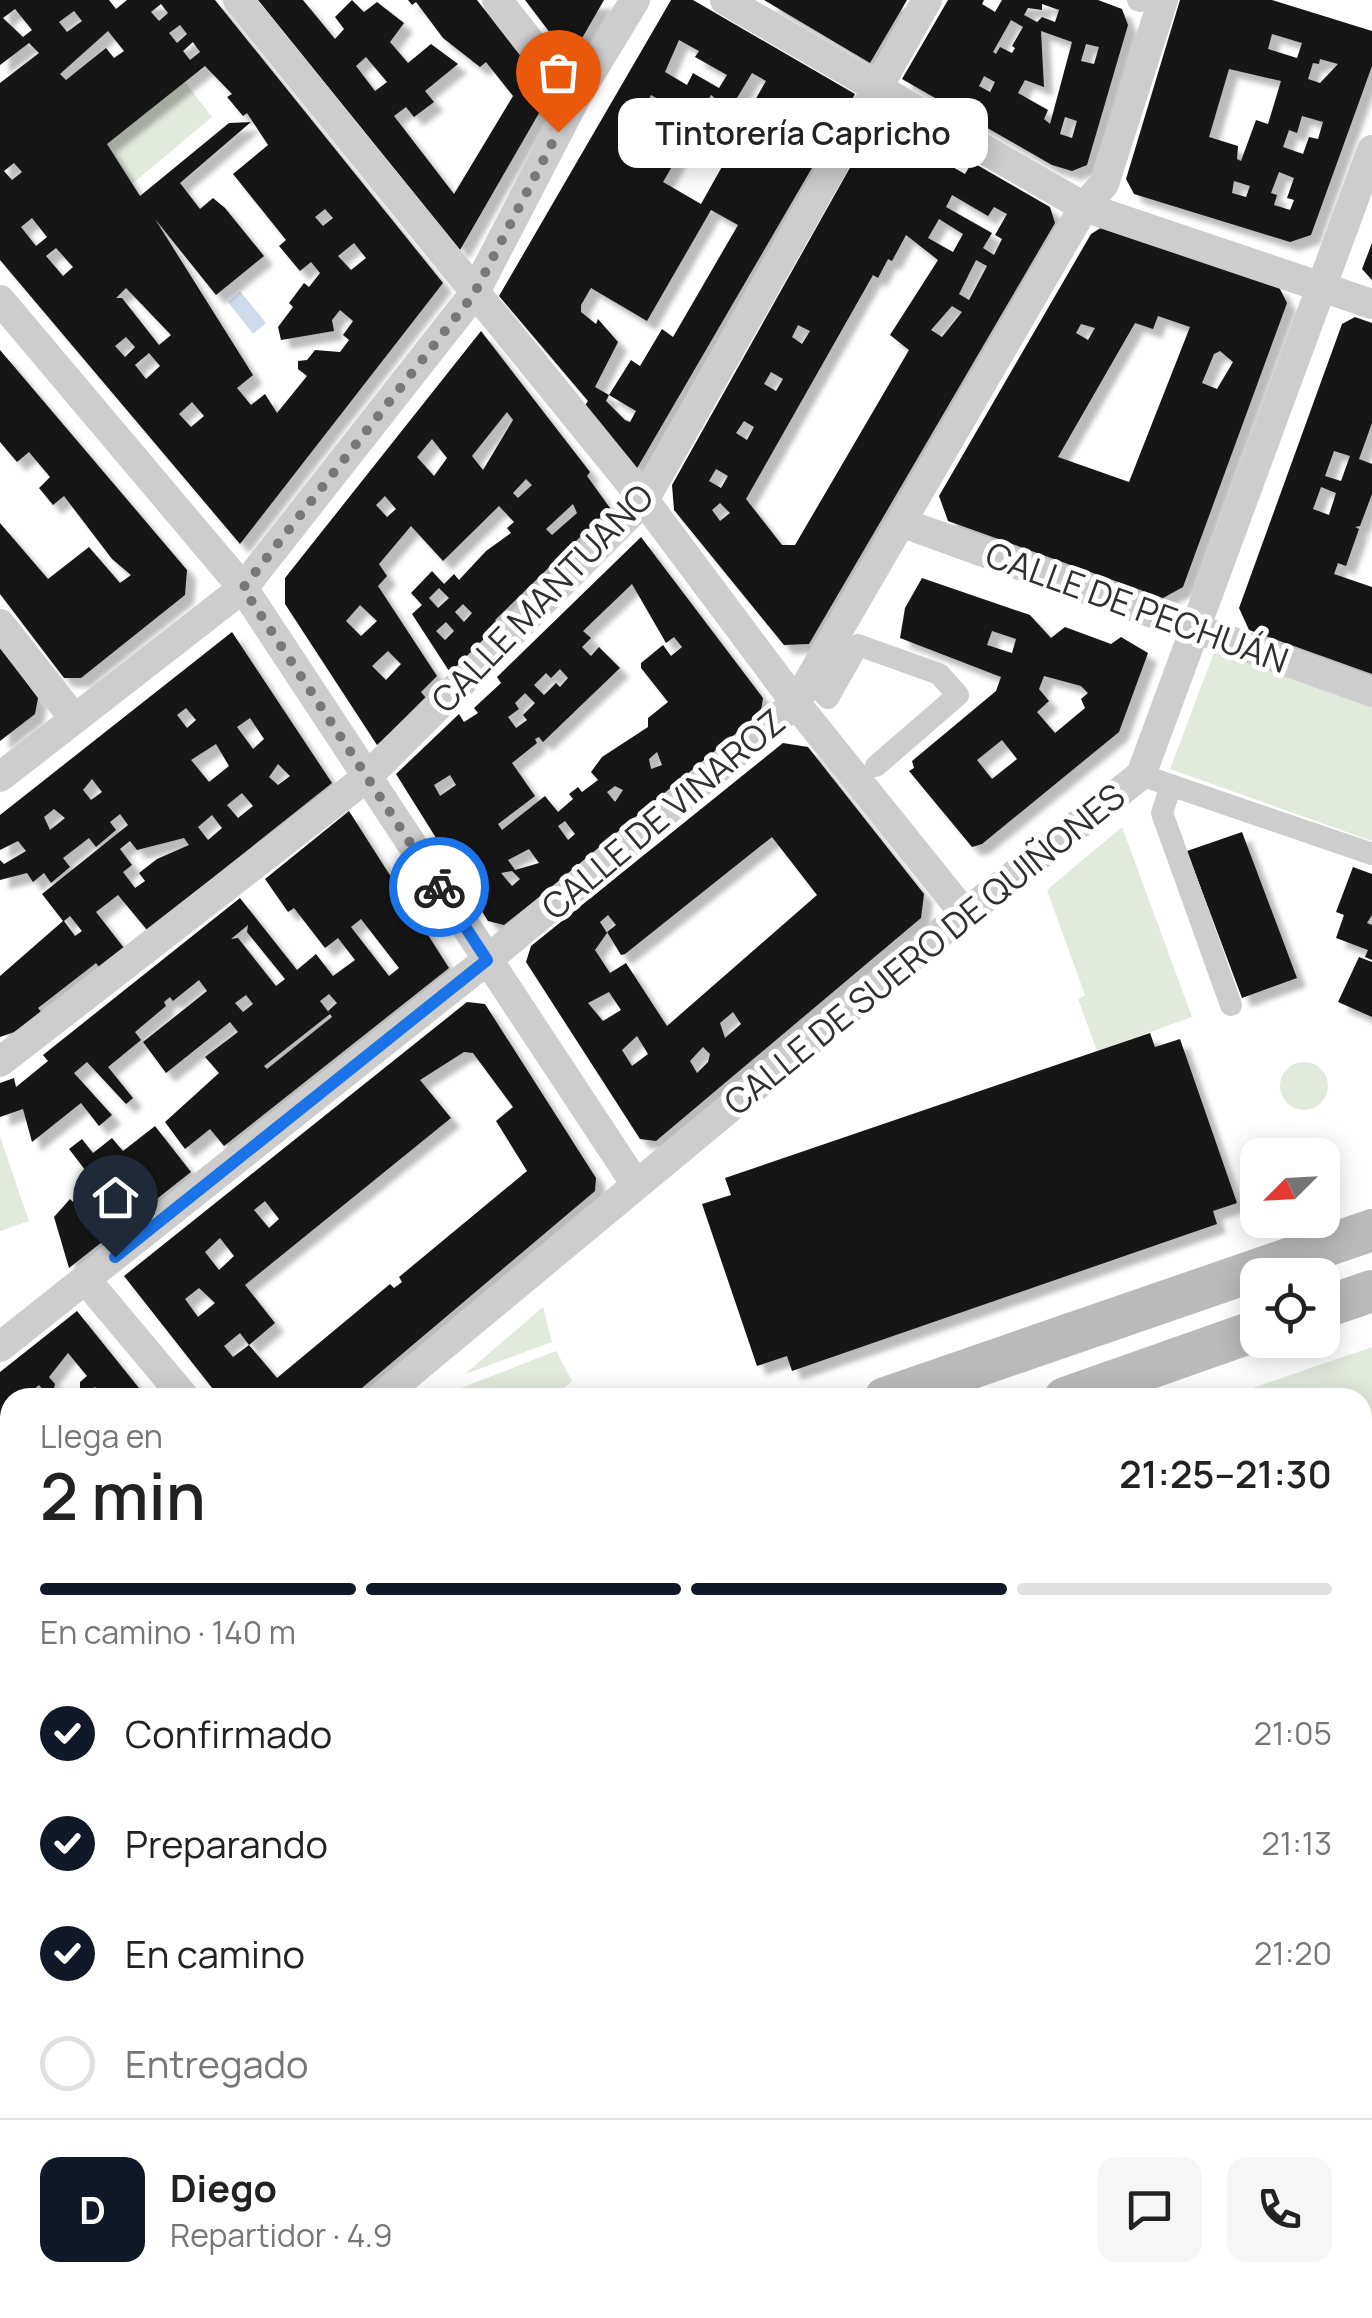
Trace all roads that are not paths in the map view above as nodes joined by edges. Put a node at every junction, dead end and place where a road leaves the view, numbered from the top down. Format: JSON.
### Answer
{"nodes":[{"id":1,"x":238,"y":0,"type":"edge"},
{"id":2,"x":497,"y":0,"type":"edge"},
{"id":3,"x":635,"y":0,"type":"edge"},
{"id":4,"x":726,"y":0,"type":"edge"},
{"id":5,"x":928,"y":0,"type":"edge"},
{"id":6,"x":1163,"y":0,"type":"edge"},
{"id":7,"x":877,"y":90,"type":"junction"},
{"id":8,"x":575,"y":99,"type":"junction"},
{"id":9,"x":1372,"y":150,"type":"edge"},
{"id":10,"x":1084,"y":207,"type":"junction"},
{"id":11,"x":1320,"y":285,"type":"junction"},
{"id":12,"x":474,"y":294,"type":"junction"},
{"id":13,"x":0,"y":300,"type":"edge"},
{"id":14,"x":1372,"y":304,"type":"edge"},
{"id":15,"x":644,"y":500,"type":"junction"},
{"id":16,"x":903,"y":523,"type":"junction"},
{"id":17,"x":243,"y":588,"type":"junction"},
{"id":18,"x":0,"y":624,"type":"edge"},
{"id":19,"x":1199,"y":628,"type":"junction"},
{"id":20,"x":1372,"y":692,"type":"edge"},
{"id":21,"x":810,"y":698,"type":"junction"},
{"id":22,"x":73,"y":717,"type":"junction"},
{"id":23,"x":876,"y":766,"type":"dead end"},
{"id":24,"x":1142,"y":775,"type":"junction"},
{"id":25,"x":0,"y":776,"type":"edge"},
{"id":26,"x":367,"y":777,"type":"junction"},
{"id":27,"x":1171,"y":785,"type":"junction"},
{"id":28,"x":1372,"y":854,"type":"edge"},
{"id":29,"x":964,"y":913,"type":"junction"},
{"id":30,"x":487,"y":960,"type":"junction"},
{"id":31,"x":1231,"y":1005,"type":"dead end"},
{"id":32,"x":0,"y":1062,"type":"edge"},
{"id":33,"x":635,"y":1182,"type":"junction"},
{"id":34,"x":1372,"y":1230,"type":"edge"},
{"id":35,"x":86,"y":1280,"type":"junction"},
{"id":36,"x":1372,"y":1290,"type":"edge"},
{"id":37,"x":1340,"y":1302,"type":"edge"},
{"id":38,"x":1240,"y":1336,"type":"edge"},
{"id":39,"x":0,"y":1347,"type":"edge"},
{"id":40,"x":177,"y":1388,"type":"edge"},
{"id":41,"x":392,"y":1388,"type":"edge"},
{"id":42,"x":914,"y":1388,"type":"edge"},
{"id":43,"x":1093,"y":1388,"type":"edge"}],
"edges":[{"from":1,"to":12,"type":"street"},
{"from":2,"to":8,"type":"street"},
{"from":3,"to":8,"type":"street"},
{"from":4,"to":7,"type":"street"},
{"from":5,"to":7,"type":"street","name":"CALLE MANTUANO"},
{"from":6,"to":10,"type":"street","name":"CALLE DE VINAROZ"},
{"from":7,"to":10,"type":"street"},
{"from":7,"to":15,"type":"street","name":"CALLE MANTUANO"},
{"from":8,"to":12,"type":"street"},
{"from":9,"to":11,"type":"street","name":"CALLE DE SUERO DE QUIÑONES"},
{"from":10,"to":11,"type":"street"},
{"from":10,"to":16,"type":"street","name":"CALLE DE VINAROZ"},
{"from":11,"to":14,"type":"street"},
{"from":11,"to":19,"type":"street","name":"CALLE DE SUERO DE QUIÑONES"},
{"from":12,"to":15,"type":"street"},
{"from":12,"to":17,"type":"street"},
{"from":13,"to":17,"type":"street"},
{"from":15,"to":21,"type":"street"},
{"from":15,"to":26,"type":"street","name":"CALLE MANTUANO"},
{"from":16,"to":19,"type":"street","name":"CALLE DE PECHUÁN"},
{"from":16,"to":21,"type":"street","name":"CALLE DE VINAROZ"},
{"from":17,"to":22,"type":"street"},
{"from":17,"to":26,"type":"street"},
{"from":18,"to":22,"type":"street"},
{"from":19,"to":20,"type":"street","name":"CALLE DE PECHUÁN"},
{"from":19,"to":24,"type":"street","name":"CALLE DE SUERO DE QUIÑONES"},
{"from":21,"to":23,"type":"street"},
{"from":21,"to":29,"type":"street"},
{"from":21,"to":30,"type":"street","name":"CALLE DE VINAROZ"},
{"from":22,"to":25,"type":"street"},
{"from":24,"to":27,"type":"street"},
{"from":24,"to":29,"type":"street","name":"CALLE DE SUERO DE QUIÑONES"},
{"from":26,"to":30,"type":"street"},
{"from":26,"to":32,"type":"street","name":"CALLE MANTUANO"},
{"from":27,"to":28,"type":"street"},
{"from":27,"to":31,"type":"street"},
{"from":29,"to":33,"type":"street","name":"CALLE DE SUERO DE QUIÑONES"},
{"from":30,"to":33,"type":"street"},
{"from":30,"to":35,"type":"street","name":"CALLE DE VINAROZ"},
{"from":33,"to":41,"type":"street","name":"CALLE DE SUERO DE QUIÑONES"},
{"from":34,"to":42,"type":"main road"},
{"from":35,"to":39,"type":"street","name":"CALLE DE VINAROZ"},
{"from":35,"to":40,"type":"street"},
{"from":36,"to":37,"type":"main road"},
{"from":38,"to":43,"type":"main road"}]}
